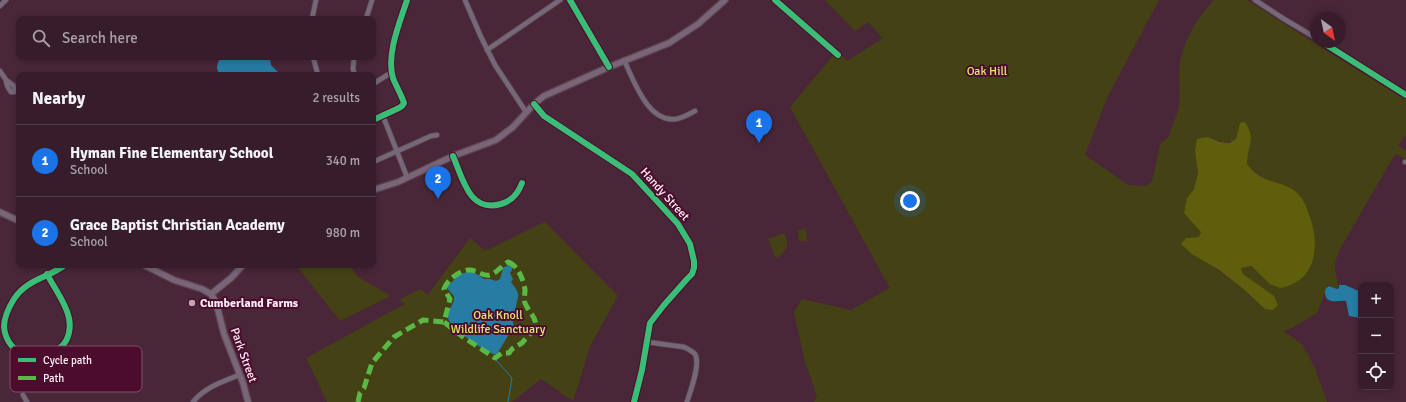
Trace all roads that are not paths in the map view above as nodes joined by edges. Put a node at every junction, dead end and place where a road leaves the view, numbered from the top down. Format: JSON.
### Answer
{"nodes":[{"id":1,"x":6,"y":0,"type":"edge"},
{"id":2,"x":316,"y":0,"type":"edge"},
{"id":3,"x":372,"y":0,"type":"edge"},
{"id":4,"x":407,"y":0,"type":"edge"},
{"id":5,"x":465,"y":0,"type":"edge"},
{"id":6,"x":560,"y":0,"type":"edge"},
{"id":7,"x":570,"y":0,"type":"edge"},
{"id":8,"x":725,"y":0,"type":"edge"},
{"id":9,"x":776,"y":0,"type":"edge"},
{"id":10,"x":1255,"y":0,"type":"edge"},
{"id":11,"x":0,"y":6,"type":"edge"},
{"id":12,"x":313,"y":16,"type":"edge"},
{"id":13,"x":367,"y":16,"type":"edge"},
{"id":14,"x":1310,"y":34,"type":"edge"},
{"id":15,"x":1332,"y":48,"type":"edge"},
{"id":16,"x":487,"y":50,"type":"junction"},
{"id":17,"x":838,"y":55,"type":"dead end"},
{"id":18,"x":314,"y":60,"type":"edge"},
{"id":19,"x":354,"y":60,"type":"edge"},
{"id":20,"x":624,"y":60,"type":"junction"},
{"id":21,"x":609,"y":67,"type":"junction"},
{"id":22,"x":0,"y":71,"type":"edge"},
{"id":23,"x":317,"y":72,"type":"edge"},
{"id":24,"x":354,"y":72,"type":"edge"},
{"id":25,"x":392,"y":72,"type":"junction"},
{"id":26,"x":6,"y":80,"type":"dead end"},
{"id":27,"x":376,"y":82,"type":"edge"},
{"id":28,"x":1406,"y":95,"type":"edge"},
{"id":29,"x":534,"y":104,"type":"junction"},
{"id":30,"x":695,"y":111,"type":"dead end"},
{"id":31,"x":526,"y":112,"type":"junction"},
{"id":32,"x":382,"y":116,"type":"junction"},
{"id":33,"x":376,"y":119,"type":"edge"},
{"id":34,"x":437,"y":135,"type":"dead end"},
{"id":35,"x":397,"y":151,"type":"junction"},
{"id":36,"x":453,"y":156,"type":"junction"},
{"id":37,"x":376,"y":161,"type":"edge"},
{"id":38,"x":407,"y":177,"type":"junction"},
{"id":39,"x":522,"y":183,"type":"dead end"},
{"id":40,"x":376,"y":189,"type":"edge"},
{"id":41,"x":1,"y":212,"type":"edge"},
{"id":42,"x":16,"y":220,"type":"edge"},
{"id":43,"x":59,"y":268,"type":"edge"},
{"id":44,"x":150,"y":268,"type":"edge"},
{"id":45,"x":240,"y":268,"type":"edge"},
{"id":46,"x":47,"y":274,"type":"junction"},
{"id":47,"x":211,"y":294,"type":"junction"},
{"id":48,"x":647,"y":342,"type":"junction"},
{"id":49,"x":14,"y":346,"type":"edge"},
{"id":50,"x":62,"y":346,"type":"edge"},
{"id":51,"x":239,"y":375,"type":"junction"},
{"id":52,"x":23,"y":395,"type":"dead end"},
{"id":53,"x":27,"y":402,"type":"edge"},
{"id":54,"x":193,"y":402,"type":"edge"},
{"id":55,"x":248,"y":402,"type":"edge"},
{"id":56,"x":634,"y":402,"type":"edge"},
{"id":57,"x":687,"y":402,"type":"edge"}],
"edges":[{"from":1,"to":11,"type":"street"},
{"from":2,"to":12,"type":"street"},
{"from":3,"to":13,"type":"street"},
{"from":4,"to":25,"type":"street"},
{"from":5,"to":16,"type":"street"},
{"from":6,"to":16,"type":"street"},
{"from":7,"to":21,"type":"street"},
{"from":8,"to":20,"type":"main road"},
{"from":9,"to":17,"type":"street"},
{"from":10,"to":14,"type":"street"},
{"from":15,"to":28,"type":"street"},
{"from":16,"to":31,"type":"street"},
{"from":18,"to":23,"type":"street"},
{"from":19,"to":24,"type":"street"},
{"from":20,"to":21,"type":"main road"},
{"from":20,"to":30,"type":"street"},
{"from":21,"to":29,"type":"main road"},
{"from":22,"to":26,"type":"street"},
{"from":25,"to":27,"type":"street"},
{"from":25,"to":32,"type":"street"},
{"from":29,"to":31,"type":"main road"},
{"from":29,"to":48,"type":"street","name":"Handy Street"},
{"from":31,"to":36,"type":"main road"},
{"from":32,"to":33,"type":"street"},
{"from":32,"to":35,"type":"street"},
{"from":34,"to":35,"type":"street"},
{"from":35,"to":37,"type":"street"},
{"from":35,"to":38,"type":"street"},
{"from":36,"to":38,"type":"main road"},
{"from":36,"to":39,"type":"street"},
{"from":38,"to":40,"type":"main road"},
{"from":41,"to":42,"type":"main road"},
{"from":43,"to":46,"type":"street"},
{"from":44,"to":47,"type":"main road"},
{"from":45,"to":47,"type":"main road"},
{"from":46,"to":49,"type":"street"},
{"from":46,"to":50,"type":"street"},
{"from":47,"to":51,"type":"main road","name":"Park Street"},
{"from":48,"to":56,"type":"street","name":"Handy Street"},
{"from":48,"to":57,"type":"street"},
{"from":51,"to":54,"type":"street"},
{"from":51,"to":55,"type":"main road","name":"Park Street"},
{"from":52,"to":53,"type":"street"}]}
